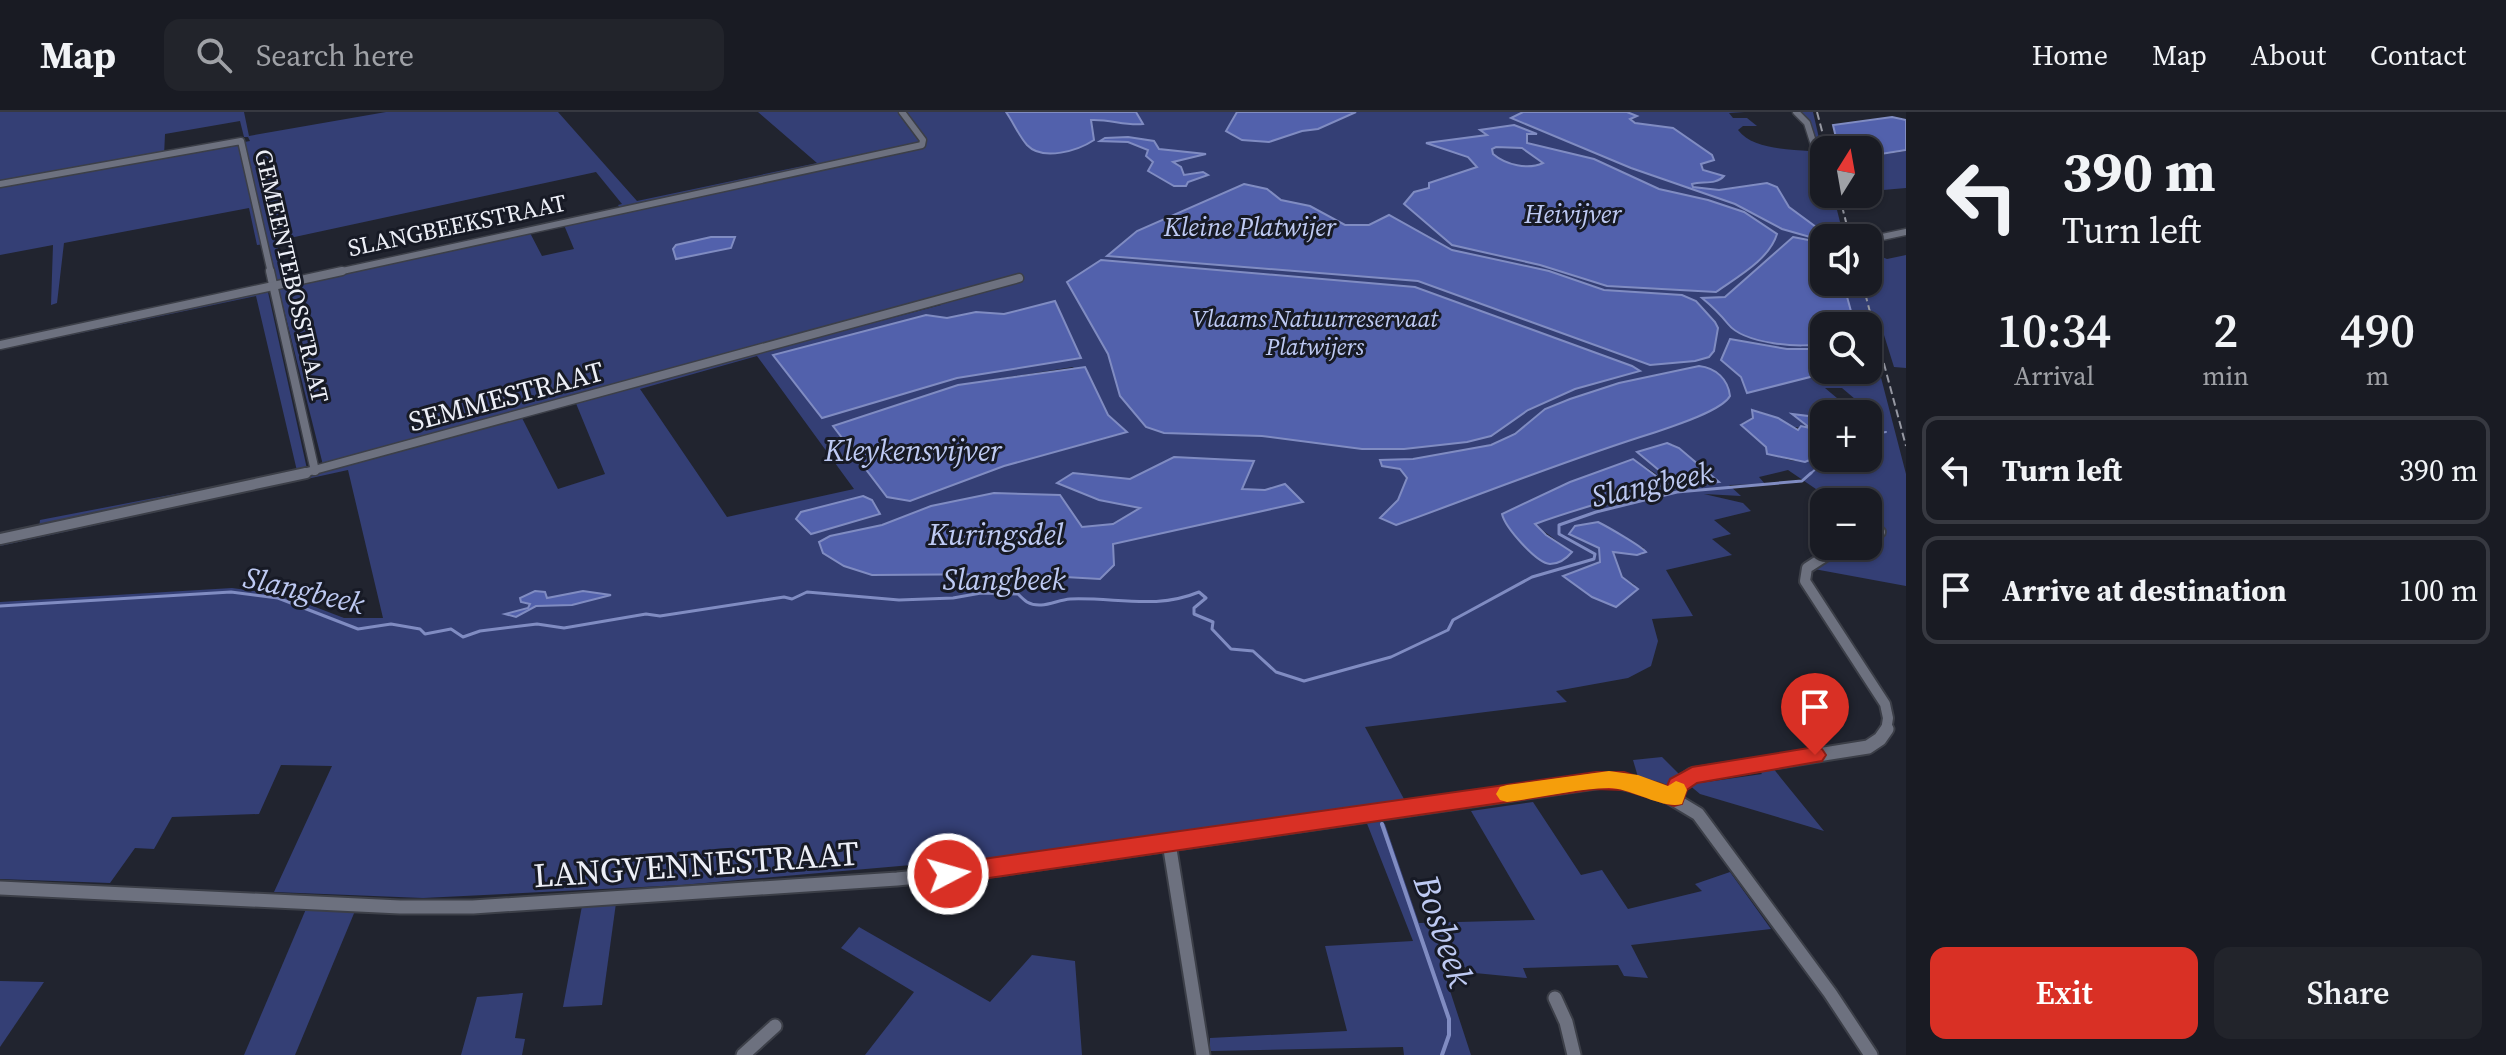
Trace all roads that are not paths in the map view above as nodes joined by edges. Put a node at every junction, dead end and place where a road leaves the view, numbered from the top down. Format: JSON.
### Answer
{"nodes":[{"id":1,"x":902,"y":112,"type":"edge"},
{"id":2,"x":1796,"y":112,"type":"edge"},
{"id":3,"x":1811,"y":136,"type":"edge"},
{"id":4,"x":0,"y":184,"type":"edge"},
{"id":5,"x":1906,"y":232,"type":"edge"},
{"id":6,"x":1882,"y":237,"type":"edge"},
{"id":7,"x":1019,"y":278,"type":"dead end"},
{"id":8,"x":273,"y":285,"type":"junction"},
{"id":9,"x":0,"y":345,"type":"edge"},
{"id":10,"x":315,"y":471,"type":"junction"},
{"id":11,"x":0,"y":539,"type":"edge"},
{"id":12,"x":1816,"y":560,"type":"edge"},
{"id":13,"x":1674,"y":797,"type":"junction"},
{"id":14,"x":1169,"y":843,"type":"junction"},
{"id":15,"x":0,"y":888,"type":"edge"},
{"id":16,"x":1555,"y":998,"type":"dead end"},
{"id":17,"x":775,"y":1026,"type":"dead end"},
{"id":18,"x":743,"y":1055,"type":"edge"},
{"id":19,"x":1203,"y":1055,"type":"edge"},
{"id":20,"x":1574,"y":1055,"type":"edge"},
{"id":21,"x":1871,"y":1055,"type":"edge"}],
"edges":[{"from":1,"to":8,"type":"street","name":"SLANGBEEKSTRAAT"},
{"from":2,"to":3,"type":"street"},
{"from":4,"to":8,"type":"street","name":"GEMEENTEBOSSTRAAT"},
{"from":5,"to":6,"type":"street"},
{"from":7,"to":10,"type":"street","name":"SEMMESTRAAT"},
{"from":8,"to":9,"type":"street","name":"SLANGBEEKSTRAAT"},
{"from":8,"to":10,"type":"street","name":"GEMEENTEBOSSTRAAT"},
{"from":10,"to":11,"type":"street","name":"SEMMESTRAAT"},
{"from":12,"to":13,"type":"street"},
{"from":13,"to":14,"type":"street","name":"LANGVENNESTRAAT"},
{"from":13,"to":21,"type":"street"},
{"from":14,"to":15,"type":"street","name":"LANGVENNESTRAAT"},
{"from":14,"to":19,"type":"street"},
{"from":16,"to":20,"type":"street"},
{"from":17,"to":18,"type":"street"}]}
